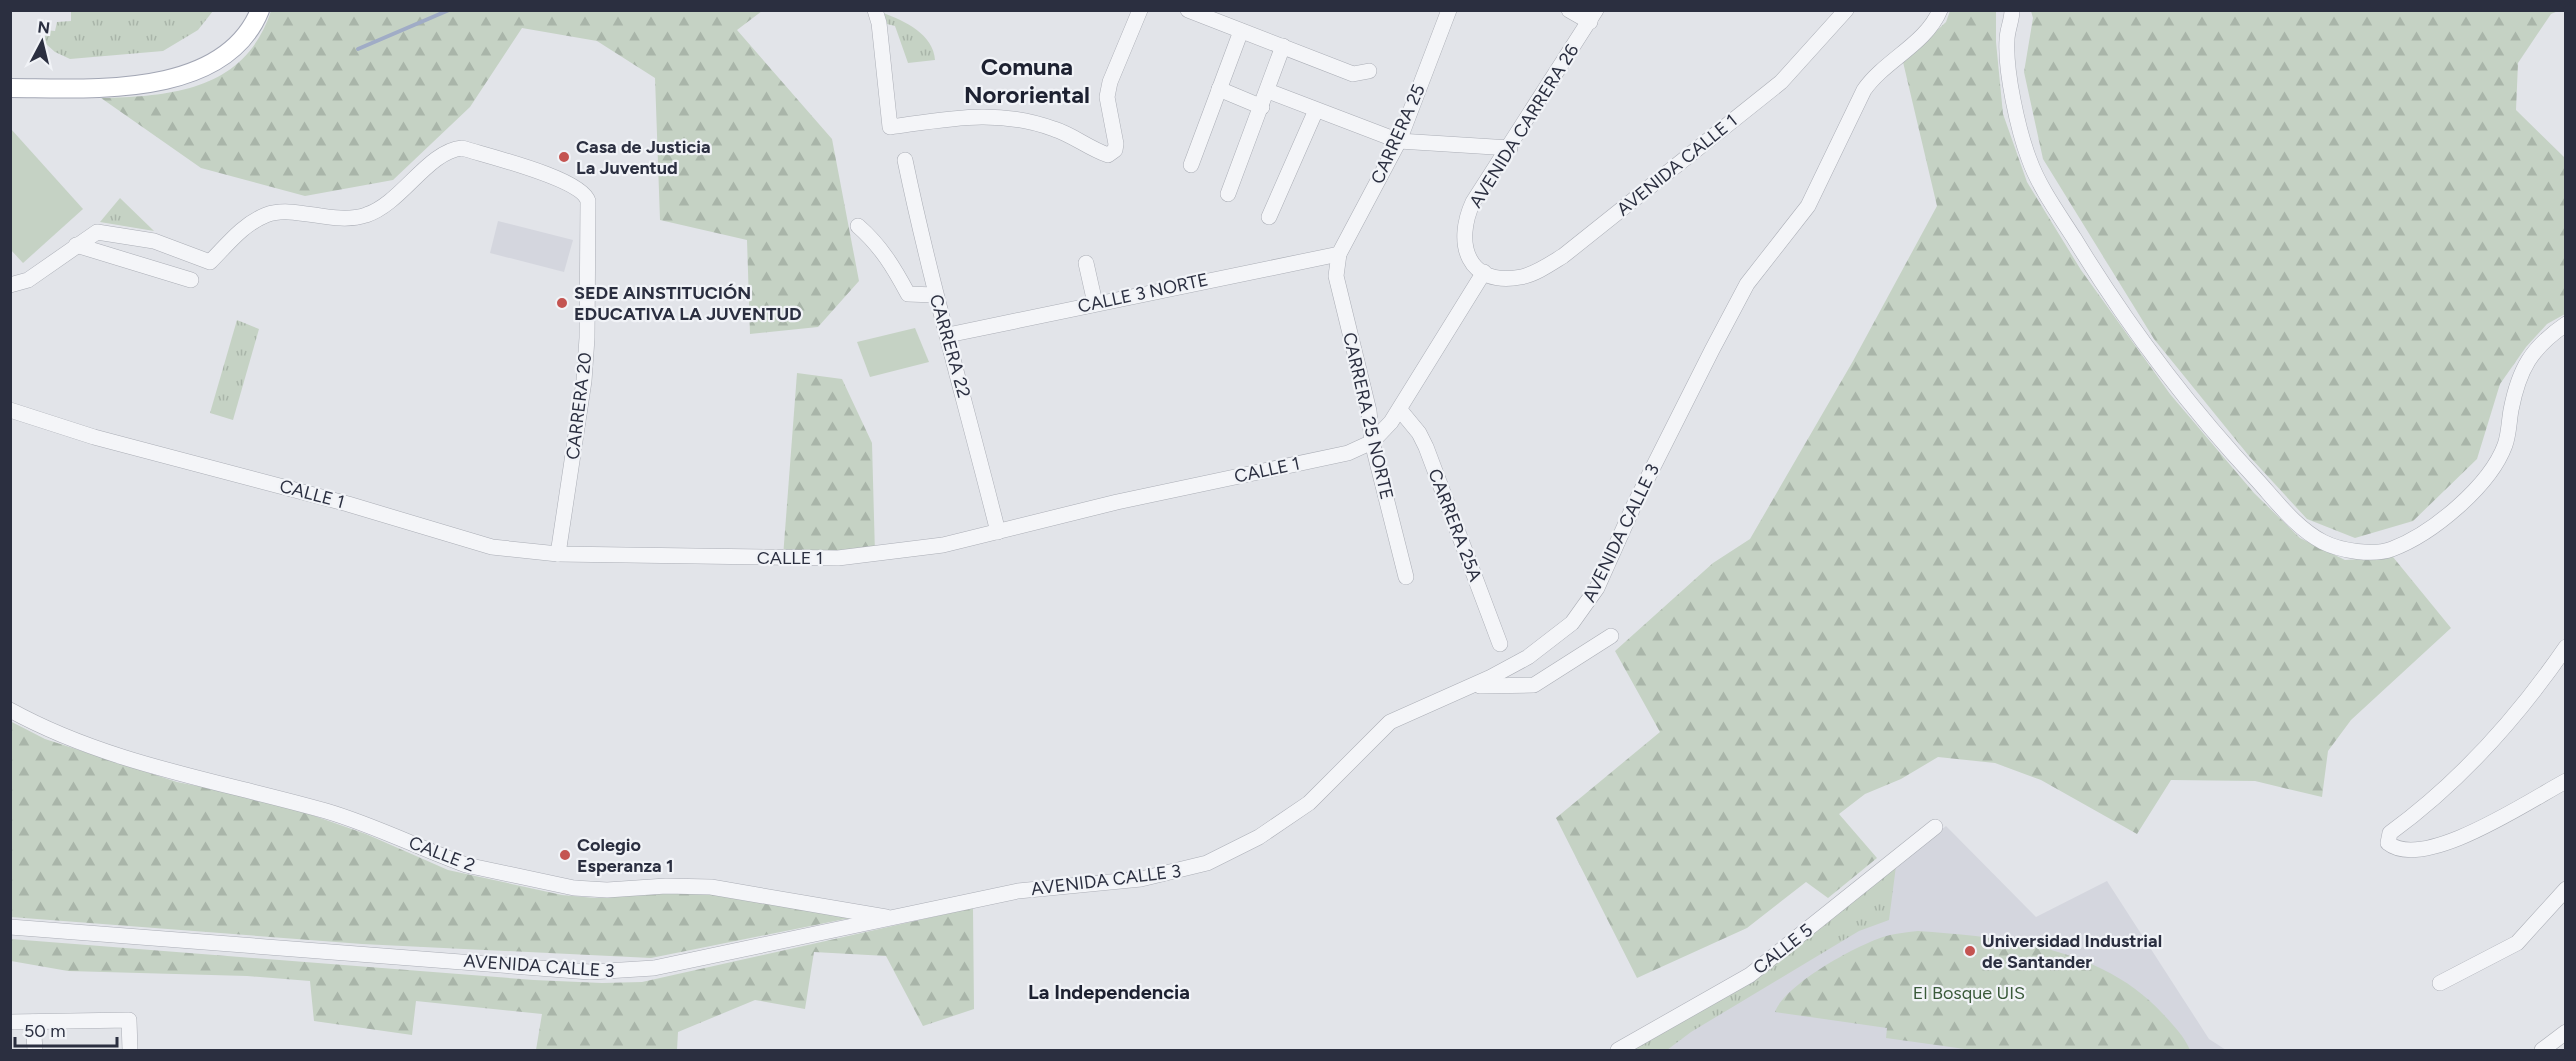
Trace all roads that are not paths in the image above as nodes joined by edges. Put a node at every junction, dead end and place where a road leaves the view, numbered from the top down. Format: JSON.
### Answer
{"nodes":[{"id":1,"x":260,"y":10,"type":"edge"},
{"id":2,"x":875,"y":10,"type":"edge"},
{"id":3,"x":1140,"y":10,"type":"edge"},
{"id":4,"x":1188,"y":10,"type":"edge"},
{"id":5,"x":1449,"y":10,"type":"edge"},
{"id":6,"x":1569,"y":10,"type":"edge"},
{"id":7,"x":1846,"y":10,"type":"edge"},
{"id":8,"x":1940,"y":10,"type":"edge"},
{"id":9,"x":2012,"y":10,"type":"edge"},
{"id":10,"x":1593,"y":16,"type":"edge"},
{"id":11,"x":1241,"y":31,"type":"junction"},
{"id":12,"x":1283,"y":46,"type":"junction"},
{"id":13,"x":1369,"y":71,"type":"dead end"},
{"id":14,"x":10,"y":88,"type":"edge"},
{"id":15,"x":1219,"y":89,"type":"junction"},
{"id":16,"x":1268,"y":92,"type":"junction"},
{"id":17,"x":1262,"y":107,"type":"junction"},
{"id":18,"x":1316,"y":110,"type":"junction"},
{"id":19,"x":1399,"y":141,"type":"junction"},
{"id":20,"x":1510,"y":148,"type":"junction"},
{"id":21,"x":905,"y":160,"type":"dead end"},
{"id":22,"x":1191,"y":165,"type":"dead end"},
{"id":23,"x":1228,"y":194,"type":"dead end"},
{"id":24,"x":1269,"y":217,"type":"dead end"},
{"id":25,"x":858,"y":226,"type":"dead end"},
{"id":26,"x":76,"y":245,"type":"junction"},
{"id":27,"x":1339,"y":254,"type":"junction"},
{"id":28,"x":1086,"y":263,"type":"dead end"},
{"id":29,"x":1484,"y":272,"type":"junction"},
{"id":30,"x":191,"y":280,"type":"dead end"},
{"id":31,"x":10,"y":285,"type":"edge"},
{"id":32,"x":935,"y":295,"type":"junction"},
{"id":33,"x":1095,"y":303,"type":"junction"},
{"id":34,"x":2565,"y":324,"type":"edge"},
{"id":35,"x":948,"y":334,"type":"junction"},
{"id":36,"x":10,"y":410,"type":"edge"},
{"id":37,"x":1401,"y":410,"type":"junction"},
{"id":38,"x":1372,"y":442,"type":"junction"},
{"id":39,"x":998,"y":532,"type":"junction"},
{"id":40,"x":558,"y":554,"type":"junction"},
{"id":41,"x":1406,"y":577,"type":"dead end"},
{"id":42,"x":1611,"y":636,"type":"dead end"},
{"id":43,"x":1500,"y":644,"type":"dead end"},
{"id":44,"x":2565,"y":647,"type":"edge"},
{"id":45,"x":1471,"y":686,"type":"junction"},
{"id":46,"x":10,"y":710,"type":"edge"},
{"id":47,"x":2565,"y":781,"type":"edge"},
{"id":48,"x":1935,"y":827,"type":"dead end"},
{"id":49,"x":2565,"y":889,"type":"edge"},
{"id":50,"x":889,"y":918,"type":"junction"},
{"id":51,"x":10,"y":927,"type":"edge"},
{"id":52,"x":2440,"y":983,"type":"dead end"},
{"id":53,"x":10,"y":1022,"type":"edge"},
{"id":54,"x":33,"y":1022,"type":"junction"},
{"id":55,"x":2565,"y":1032,"type":"edge"},
{"id":56,"x":35,"y":1050,"type":"edge"},
{"id":57,"x":130,"y":1050,"type":"edge"},
{"id":58,"x":1618,"y":1050,"type":"edge"},
{"id":59,"x":2542,"y":1050,"type":"edge"}],
"edges":[{"from":1,"to":14,"type":"main road"},
{"from":2,"to":3,"type":"street"},
{"from":4,"to":11,"type":"street"},
{"from":5,"to":19,"type":"street","name":"CARRERA 25"},
{"from":6,"to":10,"type":"street"},
{"from":7,"to":29,"type":"street","name":"AVENIDA CALLE 1"},
{"from":8,"to":45,"type":"street","name":"AVENIDA CALLE 3"},
{"from":9,"to":34,"type":"street"},
{"from":10,"to":20,"type":"street","name":"AVENIDA CARRERA 26"},
{"from":11,"to":12,"type":"street"},
{"from":11,"to":15,"type":"street"},
{"from":12,"to":13,"type":"street"},
{"from":12,"to":16,"type":"street"},
{"from":15,"to":17,"type":"street"},
{"from":15,"to":22,"type":"street"},
{"from":16,"to":17,"type":"street"},
{"from":16,"to":18,"type":"street"},
{"from":17,"to":23,"type":"street"},
{"from":18,"to":19,"type":"street"},
{"from":18,"to":24,"type":"street"},
{"from":19,"to":20,"type":"street"},
{"from":19,"to":27,"type":"street","name":"CARRERA 25"},
{"from":20,"to":29,"type":"street","name":"AVENIDA CARRERA 26"},
{"from":21,"to":32,"type":"street","name":"CARRERA 22"},
{"from":25,"to":32,"type":"street"},
{"from":26,"to":30,"type":"street"},
{"from":26,"to":31,"type":"street"},
{"from":26,"to":40,"type":"street","name":"CARRERA 20"},
{"from":27,"to":33,"type":"street","name":"CALLE 3 NORTE"},
{"from":27,"to":38,"type":"street","name":"CARRERA 25 NORTE"},
{"from":28,"to":33,"type":"street"},
{"from":29,"to":37,"type":"street","name":"CALLE 1"},
{"from":32,"to":35,"type":"street","name":"CARRERA 22"},
{"from":33,"to":35,"type":"street","name":"CALLE 3 NORTE"},
{"from":35,"to":39,"type":"street","name":"CARRERA 22"},
{"from":36,"to":40,"type":"street","name":"CALLE 1"},
{"from":37,"to":38,"type":"street","name":"CALLE 1"},
{"from":37,"to":43,"type":"street","name":"CARRERA 25A"},
{"from":38,"to":39,"type":"street","name":"CALLE 1"},
{"from":38,"to":41,"type":"street","name":"CARRERA 25 NORTE"},
{"from":39,"to":40,"type":"street","name":"CALLE 1"},
{"from":42,"to":45,"type":"street"},
{"from":44,"to":47,"type":"street"},
{"from":45,"to":50,"type":"street","name":"AVENIDA CALLE 3"},
{"from":46,"to":50,"type":"street","name":"CALLE 2"},
{"from":48,"to":58,"type":"street","name":"CALLE 5"},
{"from":49,"to":52,"type":"street"},
{"from":50,"to":51,"type":"street","name":"AVENIDA CALLE 3"},
{"from":53,"to":54,"type":"street"},
{"from":54,"to":56,"type":"street"},
{"from":54,"to":57,"type":"street"},
{"from":55,"to":59,"type":"street"}]}
